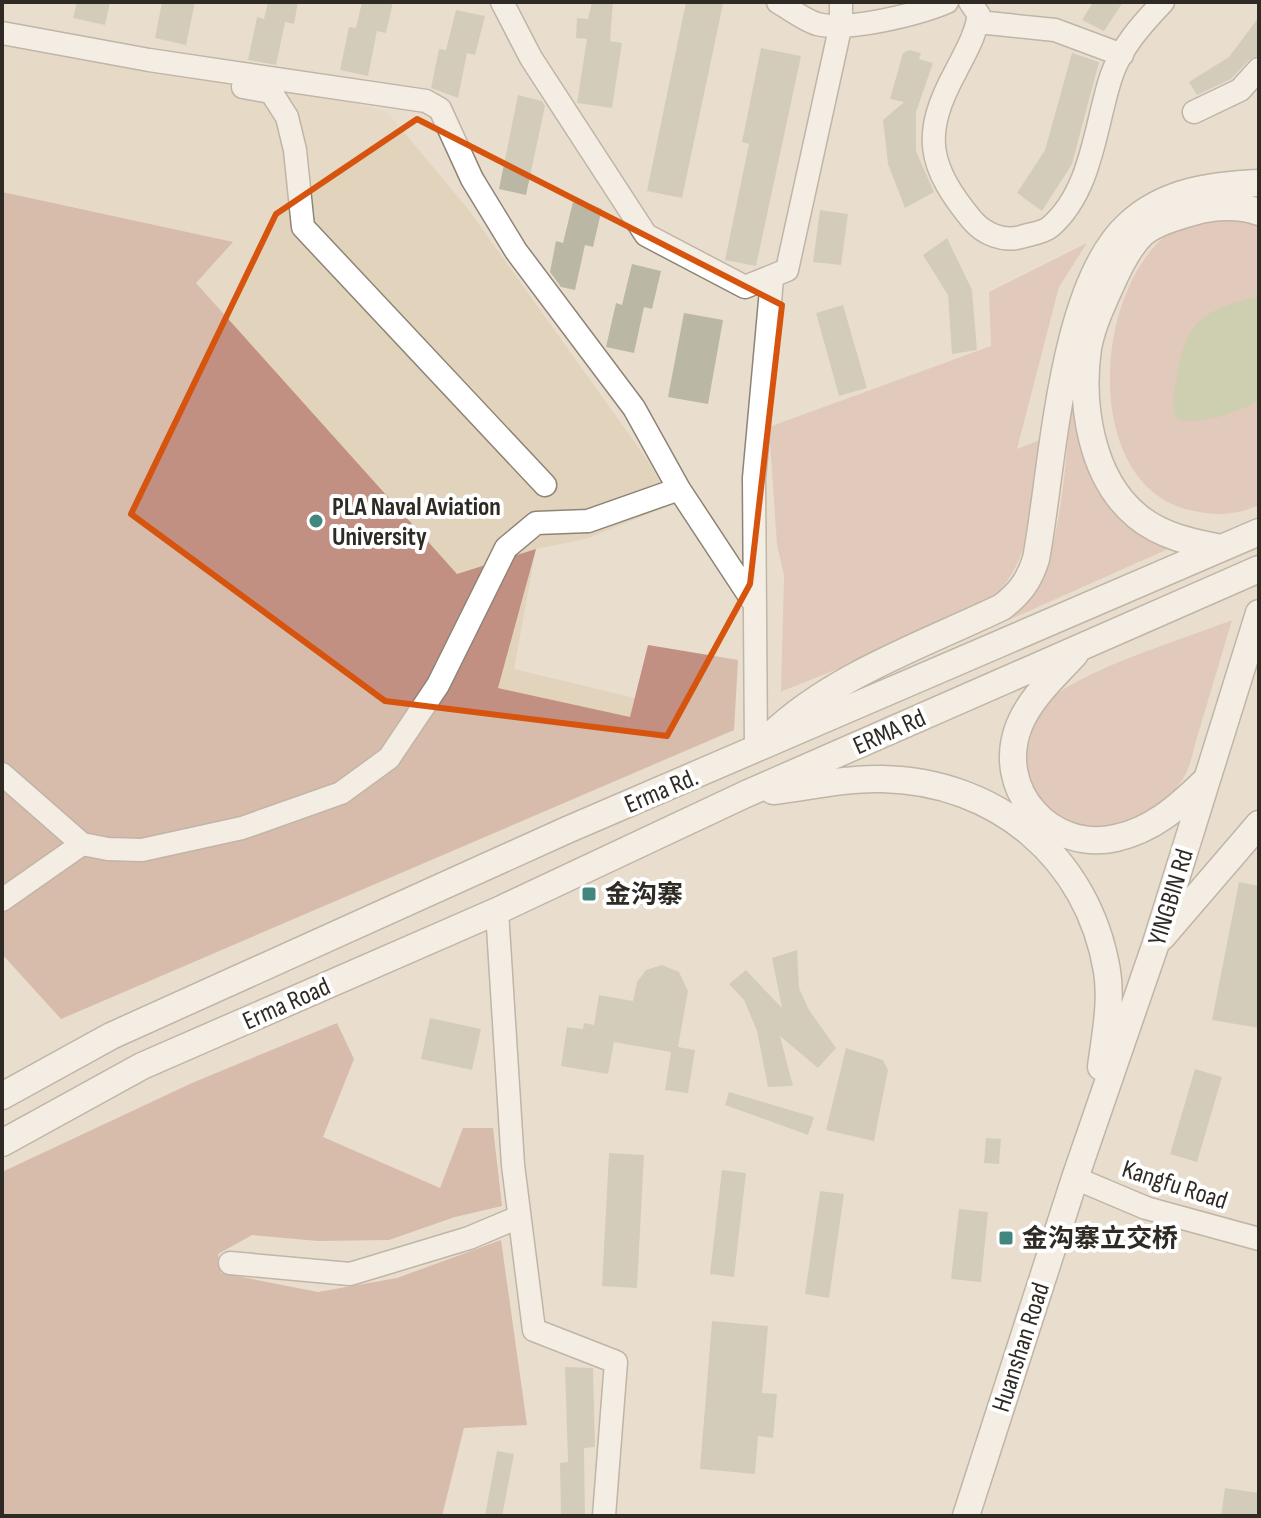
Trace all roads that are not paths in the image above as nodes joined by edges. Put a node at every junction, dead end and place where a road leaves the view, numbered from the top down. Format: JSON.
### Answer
{"nodes":[{"id":1,"x":502,"y":2,"type":"edge"},
{"id":2,"x":778,"y":2,"type":"edge"},
{"id":3,"x":947,"y":2,"type":"edge"},
{"id":4,"x":1163,"y":2,"type":"edge"},
{"id":5,"x":974,"y":12,"type":"edge"},
{"id":6,"x":841,"y":13,"type":"edge"},
{"id":7,"x":2,"y":33,"type":"edge"},
{"id":8,"x":2,"y":43,"type":"edge"},
{"id":9,"x":1122,"y":55,"type":"junction"},
{"id":10,"x":1259,"y":69,"type":"edge"},
{"id":11,"x":1194,"y":112,"type":"dead end"},
{"id":12,"x":1259,"y":183,"type":"edge"},
{"id":13,"x":1259,"y":212,"type":"edge"},
{"id":14,"x":772,"y":279,"type":"junction"},
{"id":15,"x":545,"y":485,"type":"dead end"},
{"id":16,"x":679,"y":489,"type":"junction"},
{"id":17,"x":1259,"y":532,"type":"edge"},
{"id":18,"x":1222,"y":548,"type":"junction"},
{"id":19,"x":1259,"y":569,"type":"edge"},
{"id":20,"x":754,"y":603,"type":"junction"},
{"id":21,"x":1259,"y":613,"type":"edge"},
{"id":22,"x":1082,"y":646,"type":"junction"},
{"id":23,"x":756,"y":750,"type":"junction"},
{"id":24,"x":2,"y":774,"type":"edge"},
{"id":25,"x":1206,"y":781,"type":"junction"},
{"id":26,"x":746,"y":794,"type":"junction"},
{"id":27,"x":1259,"y":824,"type":"edge"},
{"id":28,"x":82,"y":844,"type":"junction"},
{"id":29,"x":2,"y":900,"type":"edge"},
{"id":30,"x":497,"y":911,"type":"junction"},
{"id":31,"x":310,"y":946,"type":"junction"},
{"id":32,"x":1155,"y":946,"type":"junction"},
{"id":33,"x":328,"y":985,"type":"junction"},
{"id":34,"x":2,"y":1096,"type":"edge"},
{"id":35,"x":1093,"y":1123,"type":"junction"},
{"id":36,"x":2,"y":1143,"type":"edge"},
{"id":37,"x":1075,"y":1178,"type":"junction"},
{"id":38,"x":519,"y":1217,"type":"junction"},
{"id":39,"x":1259,"y":1239,"type":"edge"},
{"id":40,"x":230,"y":1263,"type":"dead end"},
{"id":41,"x":604,"y":1516,"type":"edge"},
{"id":42,"x":966,"y":1516,"type":"edge"}],
"edges":[{"from":1,"to":14,"type":"street"},
{"from":2,"to":6,"type":"street"},
{"from":3,"to":6,"type":"street"},
{"from":4,"to":9,"type":"street"},
{"from":5,"to":9,"type":"street"},
{"from":5,"to":9,"type":"street"},
{"from":6,"to":14,"type":"street"},
{"from":7,"to":16,"type":"street"},
{"from":8,"to":15,"type":"street"},
{"from":10,"to":11,"type":"street"},
{"from":12,"to":23,"type":"main road"},
{"from":13,"to":18,"type":"main road"},
{"from":14,"to":20,"type":"street"},
{"from":16,"to":20,"type":"street"},
{"from":16,"to":28,"type":"street"},
{"from":17,"to":18,"type":"main road","name":"ERMA Rd"},
{"from":18,"to":23,"type":"main road","name":"ERMA Rd"},
{"from":19,"to":22,"type":"main road","name":"ERMA Rd"},
{"from":20,"to":23,"type":"street"},
{"from":21,"to":25,"type":"main road","name":"YINGBIN Rd"},
{"from":22,"to":25,"type":"main road"},
{"from":22,"to":26,"type":"main road","name":"ERMA Rd"},
{"from":23,"to":31,"type":"main road","name":"Erma Rd."},
{"from":24,"to":28,"type":"street"},
{"from":25,"to":32,"type":"main road","name":"YINGBIN Rd"},
{"from":26,"to":30,"type":"main road","name":"Erma Road"},
{"from":26,"to":35,"type":"main road"},
{"from":27,"to":32,"type":"main road"},
{"from":28,"to":29,"type":"street"},
{"from":30,"to":33,"type":"main road","name":"Erma Road"},
{"from":30,"to":38,"type":"street"},
{"from":31,"to":33,"type":"main road"},
{"from":31,"to":34,"type":"main road","name":"Erma Road"},
{"from":32,"to":35,"type":"main road","name":"YINGBIN Rd"},
{"from":33,"to":36,"type":"main road","name":"Erma Road"},
{"from":35,"to":37,"type":"main road","name":"YINGBIN Rd"},
{"from":37,"to":39,"type":"street","name":"Kangfu Road"},
{"from":37,"to":42,"type":"main road","name":"Huanshan Road"},
{"from":38,"to":40,"type":"street"},
{"from":38,"to":41,"type":"street"}]}
